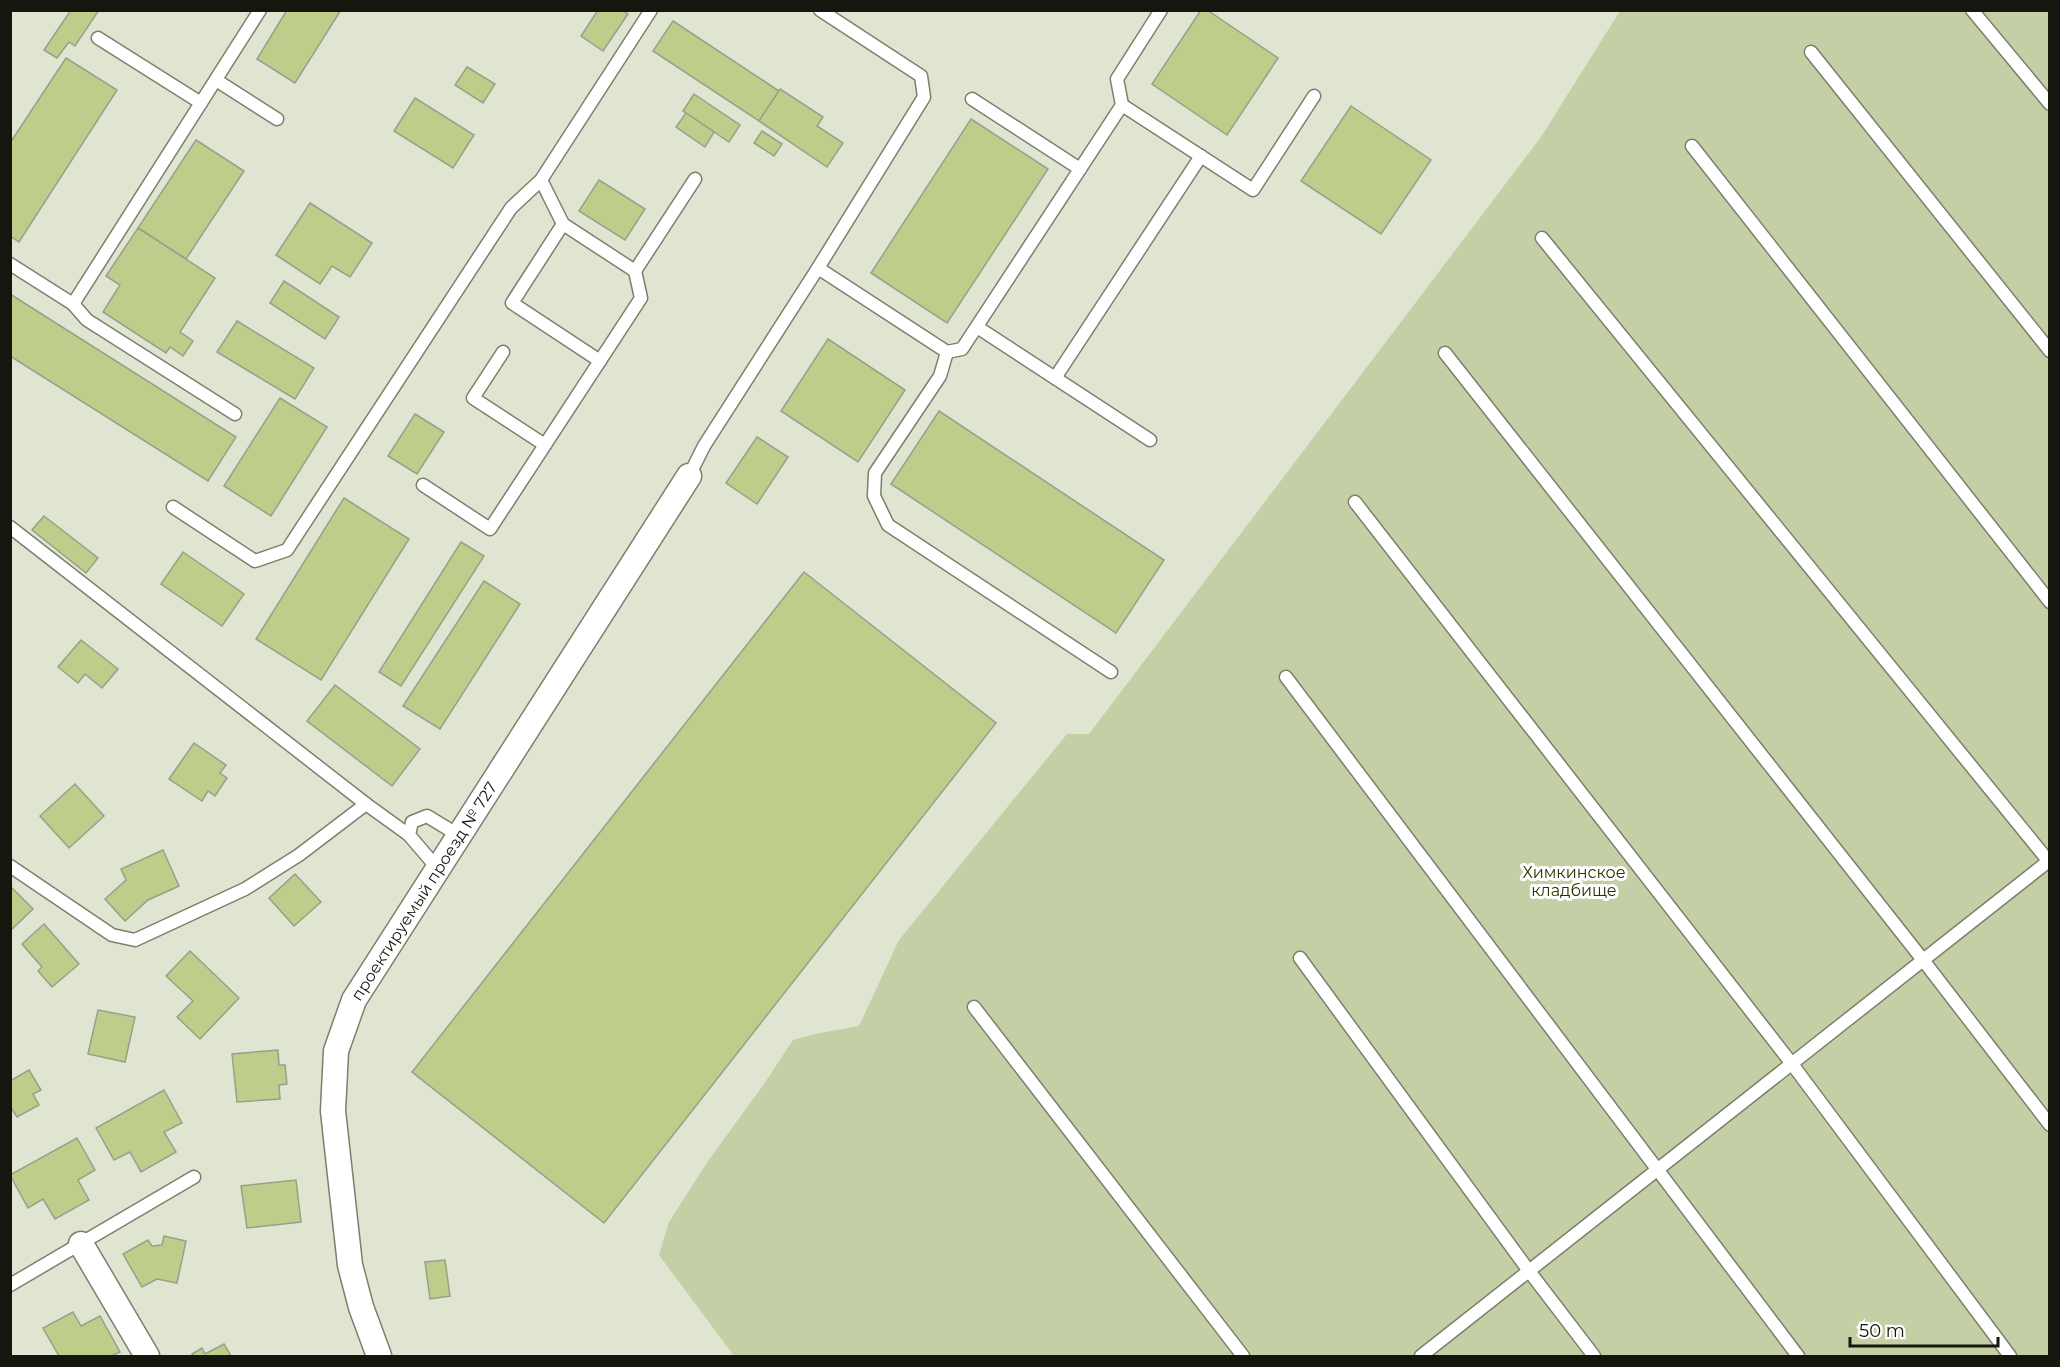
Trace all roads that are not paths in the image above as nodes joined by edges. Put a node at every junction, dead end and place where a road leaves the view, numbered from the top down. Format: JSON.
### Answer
{"nodes":[{"id":1,"x":260,"y":10,"type":"edge"},
{"id":2,"x":651,"y":10,"type":"edge"},
{"id":3,"x":820,"y":10,"type":"edge"},
{"id":4,"x":1161,"y":10,"type":"edge"},
{"id":5,"x":1972,"y":10,"type":"edge"},
{"id":6,"x":98,"y":38,"type":"dead end"},
{"id":7,"x":1811,"y":52,"type":"dead end"},
{"id":8,"x":216,"y":80,"type":"junction"},
{"id":9,"x":1314,"y":96,"type":"dead end"},
{"id":10,"x":972,"y":99,"type":"dead end"},
{"id":11,"x":201,"y":103,"type":"junction"},
{"id":12,"x":2049,"y":104,"type":"edge"},
{"id":13,"x":1122,"y":105,"type":"junction"},
{"id":14,"x":277,"y":119,"type":"dead end"},
{"id":15,"x":1692,"y":146,"type":"dead end"},
{"id":16,"x":1201,"y":156,"type":"junction"},
{"id":17,"x":1080,"y":169,"type":"junction"},
{"id":18,"x":695,"y":179,"type":"dead end"},
{"id":19,"x":541,"y":180,"type":"junction"},
{"id":20,"x":563,"y":224,"type":"junction"},
{"id":21,"x":1542,"y":238,"type":"dead end"},
{"id":22,"x":10,"y":264,"type":"edge"},
{"id":23,"x":818,"y":268,"type":"junction"},
{"id":24,"x":635,"y":271,"type":"junction"},
{"id":25,"x":73,"y":303,"type":"junction"},
{"id":26,"x":977,"y":327,"type":"junction"},
{"id":27,"x":2049,"y":351,"type":"edge"},
{"id":28,"x":503,"y":352,"type":"dead end"},
{"id":29,"x":947,"y":352,"type":"junction"},
{"id":30,"x":1445,"y":353,"type":"dead end"},
{"id":31,"x":600,"y":361,"type":"junction"},
{"id":32,"x":1055,"y":378,"type":"junction"},
{"id":33,"x":235,"y":414,"type":"dead end"},
{"id":34,"x":1150,"y":440,"type":"dead end"},
{"id":35,"x":545,"y":445,"type":"junction"},
{"id":36,"x":688,"y":476,"type":"joint"},
{"id":37,"x":423,"y":486,"type":"dead end"},
{"id":38,"x":1355,"y":502,"type":"dead end"},
{"id":39,"x":173,"y":507,"type":"dead end"},
{"id":40,"x":10,"y":527,"type":"edge"},
{"id":41,"x":2049,"y":602,"type":"edge"},
{"id":42,"x":1111,"y":672,"type":"dead end"},
{"id":43,"x":1286,"y":676,"type":"dead end"},
{"id":44,"x":366,"y":804,"type":"junction"},
{"id":45,"x":409,"y":836,"type":"junction"},
{"id":46,"x":460,"y":836,"type":"junction"},
{"id":47,"x":2049,"y":862,"type":"edge"},
{"id":48,"x":10,"y":866,"type":"edge"},
{"id":49,"x":438,"y":869,"type":"junction"},
{"id":50,"x":1300,"y":958,"type":"dead end"},
{"id":51,"x":1923,"y":960,"type":"junction"},
{"id":52,"x":974,"y":1006,"type":"dead end"},
{"id":53,"x":1792,"y":1064,"type":"junction"},
{"id":54,"x":2049,"y":1125,"type":"edge"},
{"id":55,"x":1659,"y":1169,"type":"junction"},
{"id":56,"x":194,"y":1177,"type":"dead end"},
{"id":57,"x":81,"y":1244,"type":"junction"},
{"id":58,"x":1529,"y":1271,"type":"junction"},
{"id":59,"x":10,"y":1285,"type":"edge"},
{"id":60,"x":147,"y":1356,"type":"edge"},
{"id":61,"x":379,"y":1356,"type":"edge"},
{"id":62,"x":1243,"y":1356,"type":"edge"},
{"id":63,"x":1421,"y":1356,"type":"edge"},
{"id":64,"x":1594,"y":1356,"type":"edge"},
{"id":65,"x":1798,"y":1356,"type":"edge"},
{"id":66,"x":2010,"y":1356,"type":"edge"}],
"edges":[{"from":1,"to":8,"type":"lane"},
{"from":2,"to":19,"type":"lane"},
{"from":3,"to":23,"type":"lane"},
{"from":4,"to":13,"type":"lane"},
{"from":5,"to":12,"type":"lane"},
{"from":6,"to":11,"type":"lane"},
{"from":7,"to":27,"type":"lane"},
{"from":8,"to":11,"type":"lane"},
{"from":8,"to":14,"type":"lane"},
{"from":9,"to":16,"type":"lane"},
{"from":10,"to":17,"type":"lane"},
{"from":11,"to":25,"type":"lane"},
{"from":13,"to":16,"type":"lane"},
{"from":13,"to":17,"type":"lane"},
{"from":15,"to":41,"type":"lane"},
{"from":16,"to":32,"type":"lane"},
{"from":17,"to":26,"type":"lane"},
{"from":18,"to":24,"type":"lane"},
{"from":19,"to":20,"type":"lane"},
{"from":19,"to":39,"type":"lane"},
{"from":20,"to":24,"type":"lane"},
{"from":20,"to":31,"type":"lane"},
{"from":21,"to":47,"type":"lane"},
{"from":22,"to":25,"type":"lane"},
{"from":23,"to":29,"type":"lane"},
{"from":23,"to":36,"type":"lane"},
{"from":24,"to":31,"type":"lane"},
{"from":25,"to":33,"type":"lane"},
{"from":26,"to":29,"type":"lane"},
{"from":26,"to":32,"type":"lane"},
{"from":28,"to":35,"type":"lane"},
{"from":29,"to":42,"type":"lane"},
{"from":30,"to":51,"type":"lane"},
{"from":31,"to":35,"type":"lane"},
{"from":32,"to":34,"type":"lane"},
{"from":35,"to":37,"type":"lane"},
{"from":36,"to":46,"type":"street","name":"проектируемый проезд № 727"},
{"from":38,"to":53,"type":"lane"},
{"from":40,"to":44,"type":"lane"},
{"from":43,"to":55,"type":"lane"},
{"from":44,"to":45,"type":"lane"},
{"from":44,"to":48,"type":"lane"},
{"from":45,"to":46,"type":"lane"},
{"from":45,"to":49,"type":"lane"},
{"from":46,"to":49,"type":"street","name":"проектируемый проезд № 727"},
{"from":47,"to":51,"type":"lane"},
{"from":49,"to":61,"type":"street","name":"проектируемый проезд № 727"},
{"from":50,"to":58,"type":"lane"},
{"from":51,"to":53,"type":"lane"},
{"from":51,"to":54,"type":"lane"},
{"from":52,"to":62,"type":"lane"},
{"from":53,"to":55,"type":"lane"},
{"from":53,"to":66,"type":"lane"},
{"from":55,"to":58,"type":"lane"},
{"from":55,"to":65,"type":"lane"},
{"from":56,"to":57,"type":"lane"},
{"from":57,"to":59,"type":"lane"},
{"from":57,"to":60,"type":"street"},
{"from":58,"to":63,"type":"lane"},
{"from":58,"to":64,"type":"lane"}]}
